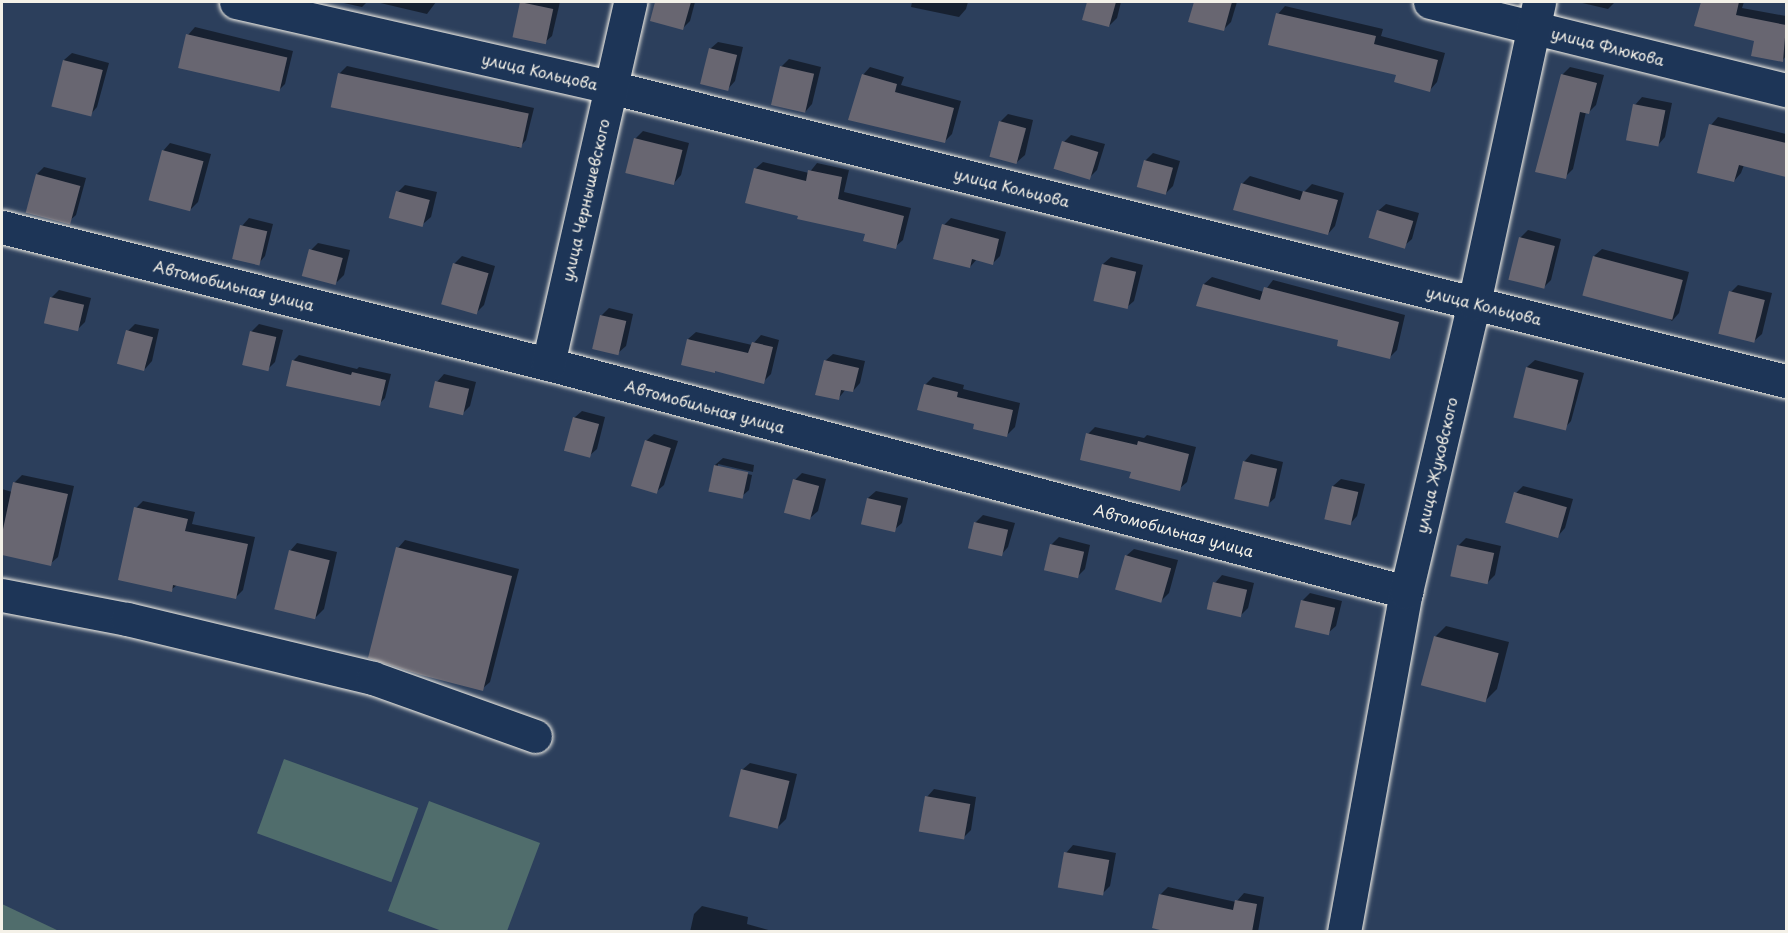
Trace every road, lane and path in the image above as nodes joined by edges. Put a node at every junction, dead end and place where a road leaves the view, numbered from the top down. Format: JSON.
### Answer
{"nodes":[{"id":1,"x":236,"y":2,"type":"edge"},
{"id":2,"x":630,"y":2,"type":"edge"},
{"id":3,"x":1430,"y":2,"type":"edge"},
{"id":4,"x":1536,"y":15,"type":"edge"},
{"id":5,"x":610,"y":87,"type":"junction"},
{"id":6,"x":1786,"y":90,"type":"edge"},
{"id":7,"x":2,"y":227,"type":"edge"},
{"id":8,"x":1474,"y":303,"type":"junction"},
{"id":9,"x":548,"y":364,"type":"junction"},
{"id":10,"x":1786,"y":381,"type":"edge"},
{"id":11,"x":1406,"y":592,"type":"junction"},
{"id":12,"x":2,"y":595,"type":"edge"},
{"id":13,"x":536,"y":736,"type":"dead end"},
{"id":14,"x":1344,"y":932,"type":"edge"}],
"edges":[{"from":1,"to":5,"type":"street","name":"улица Кольцова"},
{"from":2,"to":5,"type":"street","name":"улица Чернышевского"},
{"from":3,"to":4,"type":"street","name":"улица Флюкова"},
{"from":4,"to":6,"type":"street","name":"улица Флюкова"},
{"from":4,"to":8,"type":"street","name":"улица Жуковского"},
{"from":5,"to":8,"type":"street","name":"улица Кольцова"},
{"from":5,"to":9,"type":"street","name":"улица Чернышевского"},
{"from":7,"to":9,"type":"street","name":"Автомобильная улица"},
{"from":8,"to":10,"type":"street","name":"улица Кольцова"},
{"from":8,"to":11,"type":"street","name":"улица Жуковского"},
{"from":9,"to":11,"type":"street","name":"Автомобильная улица"},
{"from":11,"to":14,"type":"street","name":"улица Жуковского"},
{"from":12,"to":13,"type":"street"}]}
